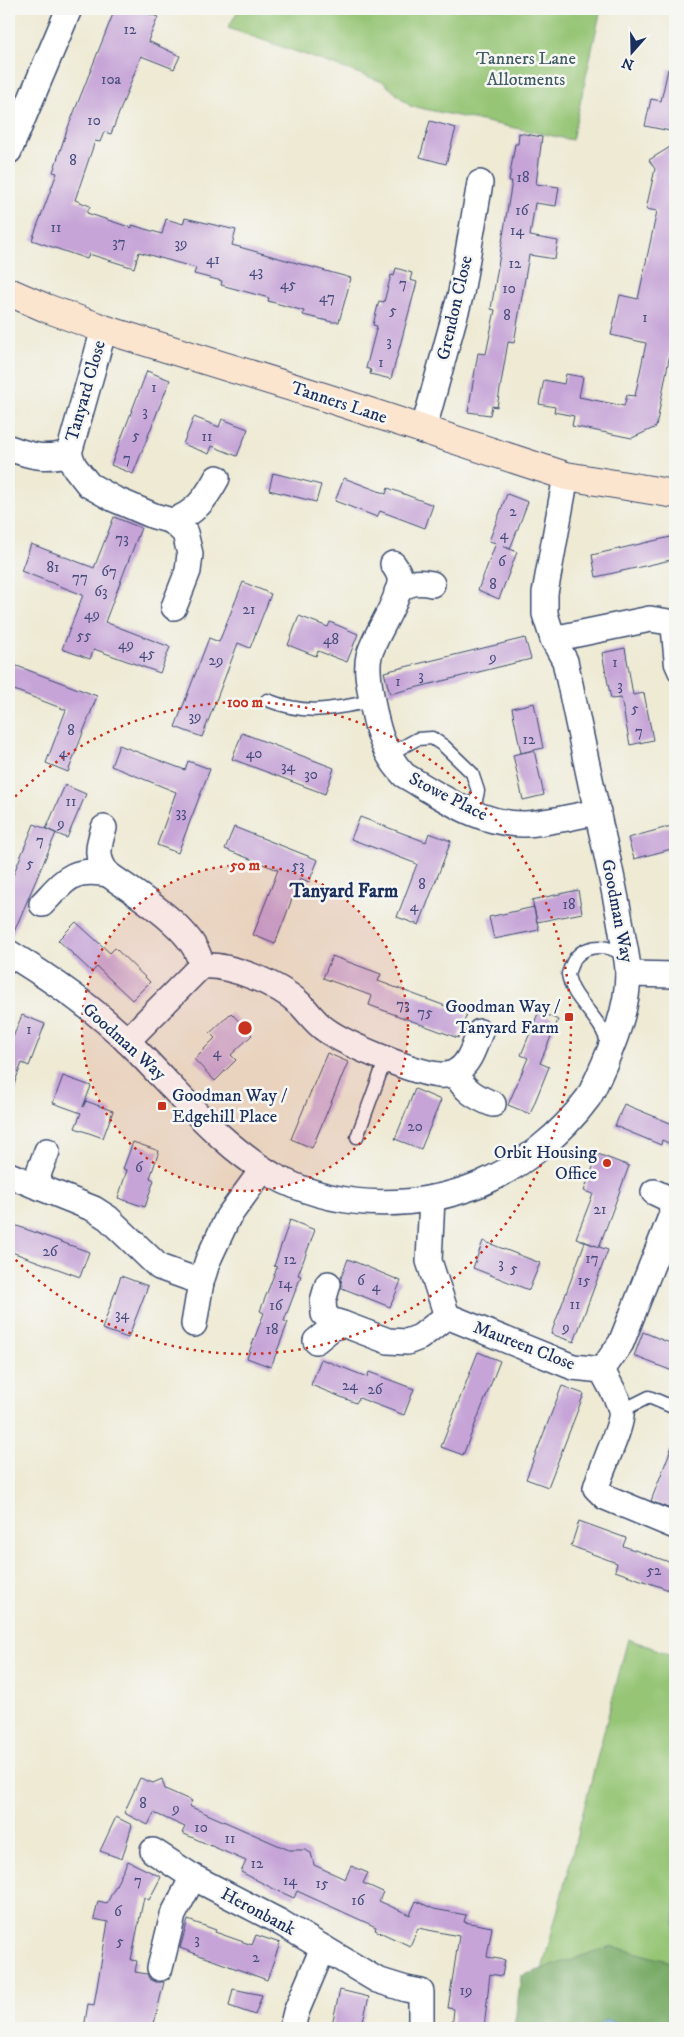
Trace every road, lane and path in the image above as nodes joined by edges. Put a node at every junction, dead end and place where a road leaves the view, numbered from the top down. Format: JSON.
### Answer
{"nodes":[{"id":1,"x":69,"y":9,"type":"edge"},
{"id":2,"x":9,"y":151,"type":"edge"},
{"id":3,"x":480,"y":183,"type":"dead end"},
{"id":4,"x":9,"y":292,"type":"edge"},
{"id":5,"x":104,"y":329,"type":"junction"},
{"id":6,"x":423,"y":431,"type":"junction"},
{"id":7,"x":9,"y":448,"type":"edge"},
{"id":8,"x":69,"y":453,"type":"junction"},
{"id":9,"x":566,"y":476,"type":"junction"},
{"id":10,"x":217,"y":478,"type":"dead end"},
{"id":11,"x":675,"y":494,"type":"edge"},
{"id":12,"x":172,"y":521,"type":"junction"},
{"id":13,"x":393,"y":564,"type":"dead end"},
{"id":14,"x":432,"y":584,"type":"dead end"},
{"id":15,"x":397,"y":592,"type":"junction"},
{"id":16,"x":174,"y":607,"type":"dead end"},
{"id":17,"x":671,"y":622,"type":"edge"},
{"id":18,"x":553,"y":639,"type":"junction"},
{"id":19,"x":675,"y":674,"type":"edge"},
{"id":20,"x":267,"y":700,"type":"dead end"},
{"id":21,"x":372,"y":701,"type":"junction"},
{"id":22,"x":388,"y":755,"type":"junction"},
{"id":23,"x":598,"y":812,"type":"junction"},
{"id":24,"x":473,"y":814,"type":"junction"},
{"id":25,"x":104,"y":828,"type":"dead end"},
{"id":26,"x":108,"y":874,"type":"junction"},
{"id":27,"x":42,"y":904,"type":"dead end"},
{"id":28,"x":9,"y":953,"type":"edge"},
{"id":29,"x":200,"y":966,"type":"junction"},
{"id":30,"x":628,"y":969,"type":"junction"},
{"id":31,"x":675,"y":975,"type":"edge"},
{"id":32,"x":480,"y":1032,"type":"dead end"},
{"id":33,"x":127,"y":1041,"type":"junction"},
{"id":34,"x":609,"y":1054,"type":"junction"},
{"id":35,"x":386,"y":1058,"type":"junction"},
{"id":36,"x":455,"y":1073,"type":"junction"},
{"id":37,"x":493,"y":1104,"type":"dead end"},
{"id":38,"x":357,"y":1138,"type":"dead end"},
{"id":39,"x":47,"y":1151,"type":"dead end"},
{"id":40,"x":263,"y":1170,"type":"junction"},
{"id":41,"x":9,"y":1175,"type":"edge"},
{"id":42,"x":34,"y":1185,"type":"junction"},
{"id":43,"x":654,"y":1192,"type":"dead end"},
{"id":44,"x":432,"y":1198,"type":"junction"},
{"id":45,"x":674,"y":1212,"type":"edge"},
{"id":46,"x":201,"y":1282,"type":"junction"},
{"id":47,"x":328,"y":1284,"type":"dead end"},
{"id":48,"x":447,"y":1316,"type":"junction"},
{"id":49,"x":194,"y":1324,"type":"dead end"},
{"id":50,"x":343,"y":1324,"type":"junction"},
{"id":51,"x":316,"y":1341,"type":"dead end"},
{"id":52,"x":602,"y":1370,"type":"junction"},
{"id":53,"x":675,"y":1408,"type":"edge"},
{"id":54,"x":621,"y":1411,"type":"junction"},
{"id":55,"x":675,"y":1526,"type":"edge"},
{"id":56,"x":153,"y":1851,"type":"dead end"},
{"id":57,"x":193,"y":1877,"type":"junction"},
{"id":58,"x":323,"y":1948,"type":"junction"},
{"id":59,"x":160,"y":1968,"type":"dead end"},
{"id":60,"x":292,"y":2028,"type":"edge"},
{"id":61,"x":421,"y":2028,"type":"edge"}],
"edges":[{"from":1,"to":2,"type":"street"},
{"from":3,"to":6,"type":"street","name":"Grendon Close"},
{"from":4,"to":5,"type":"main road","name":"Tanners Lane"},
{"from":5,"to":6,"type":"main road","name":"Tanners Lane"},
{"from":5,"to":8,"type":"street","name":"Tanyard Close"},
{"from":6,"to":9,"type":"main road","name":"Tanners Lane"},
{"from":7,"to":8,"type":"street","name":"Tanyard Close"},
{"from":8,"to":12,"type":"street","name":"Tanyard Close"},
{"from":9,"to":11,"type":"main road","name":"Tanners Lane"},
{"from":9,"to":18,"type":"street","name":"Goodman Way"},
{"from":10,"to":12,"type":"street"},
{"from":12,"to":16,"type":"street"},
{"from":13,"to":15,"type":"street","name":"Stowe Place"},
{"from":14,"to":15,"type":"street"},
{"from":15,"to":21,"type":"street","name":"Stowe Place"},
{"from":17,"to":18,"type":"street"},
{"from":17,"to":19,"type":"lane"},
{"from":18,"to":23,"type":"street","name":"Goodman Way"},
{"from":20,"to":21,"type":"lane"},
{"from":21,"to":22,"type":"street","name":"Stowe Place"},
{"from":22,"to":24,"type":"street","name":"Stowe Place"},
{"from":22,"to":24,"type":"lane"},
{"from":23,"to":24,"type":"street","name":"Stowe Place"},
{"from":23,"to":30,"type":"street","name":"Goodman Way"},
{"from":25,"to":26,"type":"street"},
{"from":26,"to":27,"type":"street"},
{"from":26,"to":29,"type":"street"},
{"from":28,"to":33,"type":"street","name":"Goodman Way"},
{"from":29,"to":33,"type":"street"},
{"from":29,"to":35,"type":"street"},
{"from":30,"to":31,"type":"street"},
{"from":30,"to":34,"type":"street","name":"Goodman Way"},
{"from":30,"to":34,"type":"lane"},
{"from":32,"to":36,"type":"street"},
{"from":33,"to":40,"type":"street","name":"Goodman Way"},
{"from":34,"to":44,"type":"street","name":"Goodman Way"},
{"from":35,"to":36,"type":"street"},
{"from":35,"to":38,"type":"lane"},
{"from":36,"to":37,"type":"street"},
{"from":39,"to":42,"type":"street"},
{"from":40,"to":44,"type":"street","name":"Goodman Way"},
{"from":40,"to":46,"type":"street"},
{"from":41,"to":42,"type":"street"},
{"from":42,"to":46,"type":"street"},
{"from":43,"to":45,"type":"street"},
{"from":44,"to":48,"type":"street"},
{"from":45,"to":52,"type":"street"},
{"from":46,"to":49,"type":"street"},
{"from":47,"to":50,"type":"street"},
{"from":48,"to":50,"type":"street"},
{"from":48,"to":52,"type":"street","name":"Maureen Close"},
{"from":50,"to":51,"type":"street"},
{"from":52,"to":54,"type":"street"},
{"from":53,"to":54,"type":"lane"},
{"from":54,"to":55,"type":"street"},
{"from":56,"to":57,"type":"street","name":"Heronbank"},
{"from":57,"to":58,"type":"street","name":"Heronbank"},
{"from":57,"to":59,"type":"street"},
{"from":58,"to":60,"type":"street"},
{"from":58,"to":61,"type":"street","name":"Heronbank"}]}
